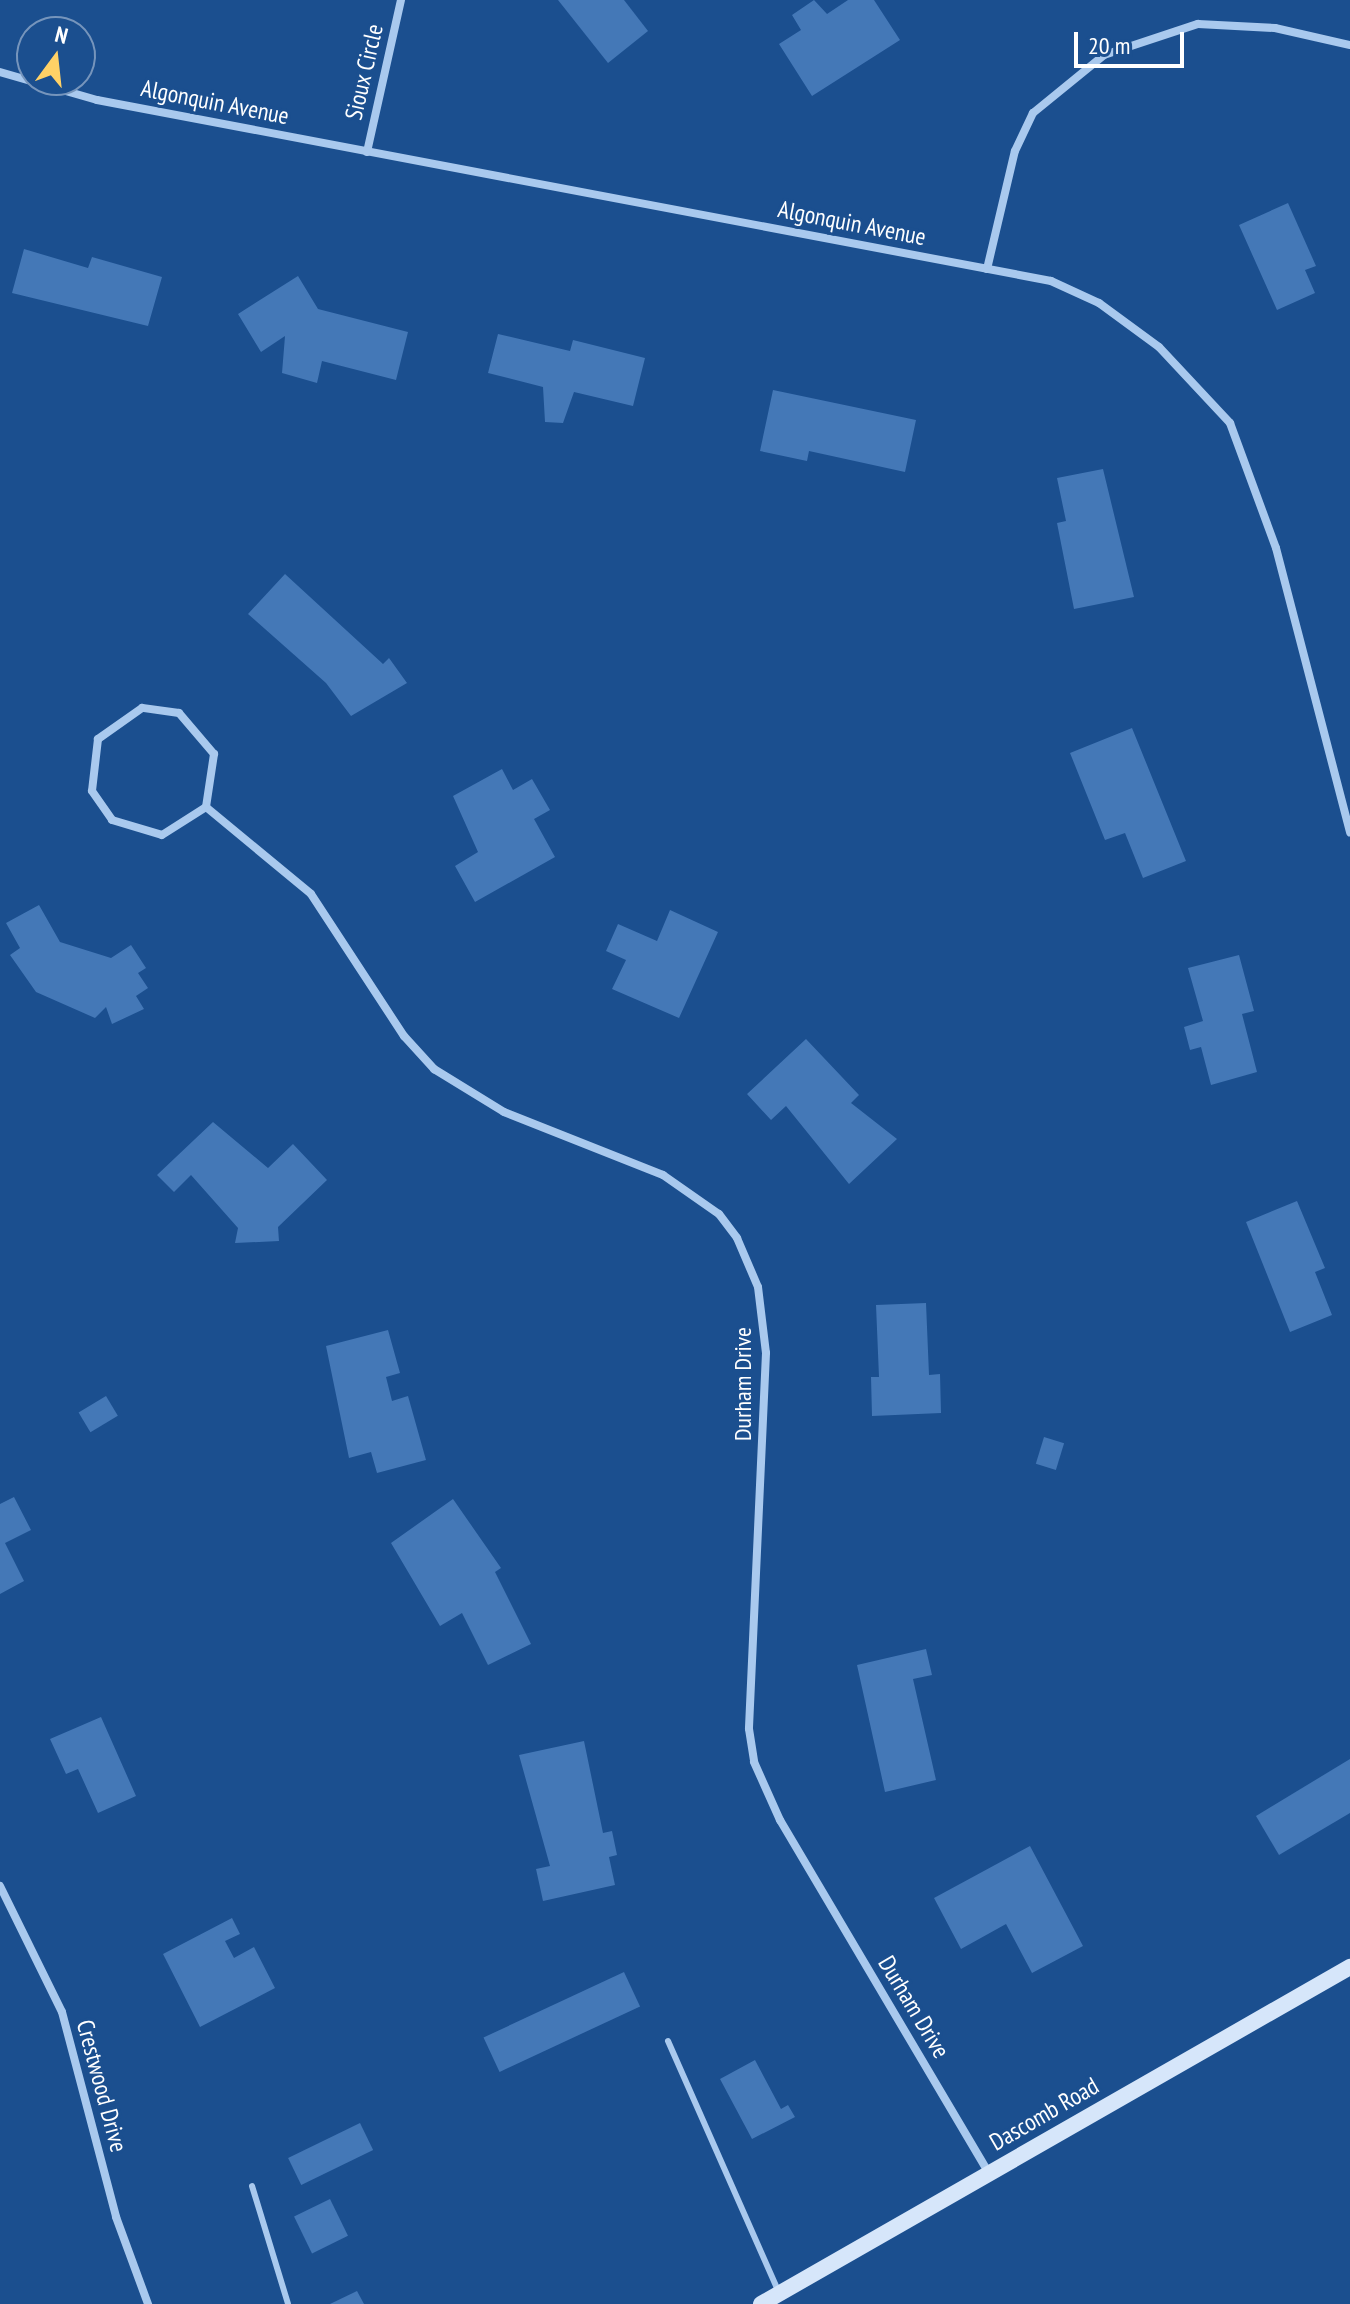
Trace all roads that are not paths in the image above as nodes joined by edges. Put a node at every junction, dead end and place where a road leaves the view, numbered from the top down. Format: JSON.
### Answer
{"nodes":[{"id":1,"x":401,"y":0,"type":"edge"},
{"id":2,"x":1350,"y":45,"type":"edge"},
{"id":3,"x":0,"y":72,"type":"edge"},
{"id":4,"x":367,"y":152,"type":"junction"},
{"id":5,"x":987,"y":269,"type":"junction"},
{"id":6,"x":206,"y":807,"type":"junction"},
{"id":7,"x":1350,"y":833,"type":"edge"},
{"id":8,"x":0,"y":1886,"type":"edge"},
{"id":9,"x":1350,"y":1967,"type":"edge"},
{"id":10,"x":668,"y":2041,"type":"dead end"},
{"id":11,"x":989,"y":2173,"type":"junction"},
{"id":12,"x":252,"y":2186,"type":"dead end"},
{"id":13,"x":780,"y":2293,"type":"junction"},
{"id":14,"x":148,"y":2304,"type":"edge"},
{"id":15,"x":288,"y":2304,"type":"edge"},
{"id":16,"x":761,"y":2304,"type":"edge"}],
"edges":[{"from":1,"to":4,"type":"street","name":"Sioux Circle"},
{"from":2,"to":5,"type":"street"},
{"from":3,"to":4,"type":"street","name":"Algonquin Avenue"},
{"from":4,"to":5,"type":"street","name":"Algonquin Avenue"},
{"from":5,"to":7,"type":"street","name":"Algonquin Avenue"},
{"from":6,"to":6,"type":"street"},
{"from":6,"to":11,"type":"street","name":"Durham Drive"},
{"from":8,"to":14,"type":"street","name":"Crestwood Drive"},
{"from":9,"to":11,"type":"main road","name":"Dascomb Road"},
{"from":10,"to":13,"type":"lane"},
{"from":11,"to":13,"type":"main road","name":"Dascomb Road"},
{"from":12,"to":15,"type":"lane"},
{"from":13,"to":16,"type":"main road","name":"Dascomb Road"}]}
